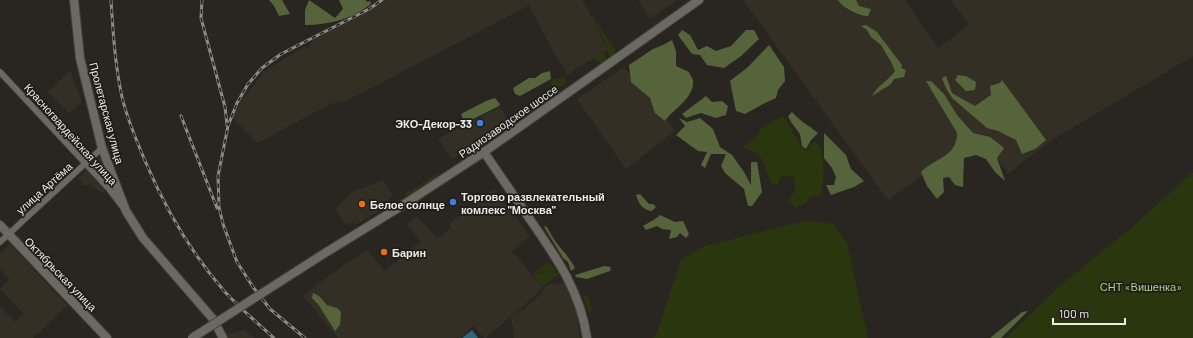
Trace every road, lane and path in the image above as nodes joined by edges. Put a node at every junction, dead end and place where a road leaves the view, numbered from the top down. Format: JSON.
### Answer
{"nodes":[{"id":1,"x":74,"y":0,"type":"edge"},
{"id":2,"x":699,"y":0,"type":"edge"},
{"id":3,"x":0,"y":72,"type":"edge"},
{"id":4,"x":102,"y":148,"type":"junction"},
{"id":5,"x":484,"y":152,"type":"junction"},
{"id":6,"x":86,"y":164,"type":"junction"},
{"id":7,"x":126,"y":211,"type":"junction"},
{"id":8,"x":0,"y":225,"type":"edge"},
{"id":9,"x":8,"y":234,"type":"junction"},
{"id":10,"x":0,"y":242,"type":"edge"},
{"id":11,"x":107,"y":338,"type":"edge"},
{"id":12,"x":192,"y":338,"type":"edge"},
{"id":13,"x":223,"y":338,"type":"edge"},
{"id":14,"x":587,"y":338,"type":"edge"}],
"edges":[{"from":1,"to":4,"type":"street","name":"Пролетарская улица"},
{"from":2,"to":5,"type":"street","name":"Радиозаводское шоссе"},
{"from":3,"to":6,"type":"street","name":"Красногвардейская улица"},
{"from":4,"to":6,"type":"street","name":"улица Артёма"},
{"from":4,"to":7,"type":"street","name":"Пролетарская улица"},
{"from":5,"to":12,"type":"street","name":"Радиозаводское шоссе","bridge":true},
{"from":5,"to":14,"type":"street"},
{"from":6,"to":7,"type":"street","name":"Красногвардейская улица"},
{"from":6,"to":9,"type":"street","name":"улица Артёма"},
{"from":7,"to":13,"type":"street","name":"Пролетарская улица"},
{"from":8,"to":9,"type":"street","name":"Октябрьская улица"},
{"from":9,"to":10,"type":"street","name":"улица Артёма"},
{"from":9,"to":11,"type":"street","name":"Октябрьская улица"}]}
